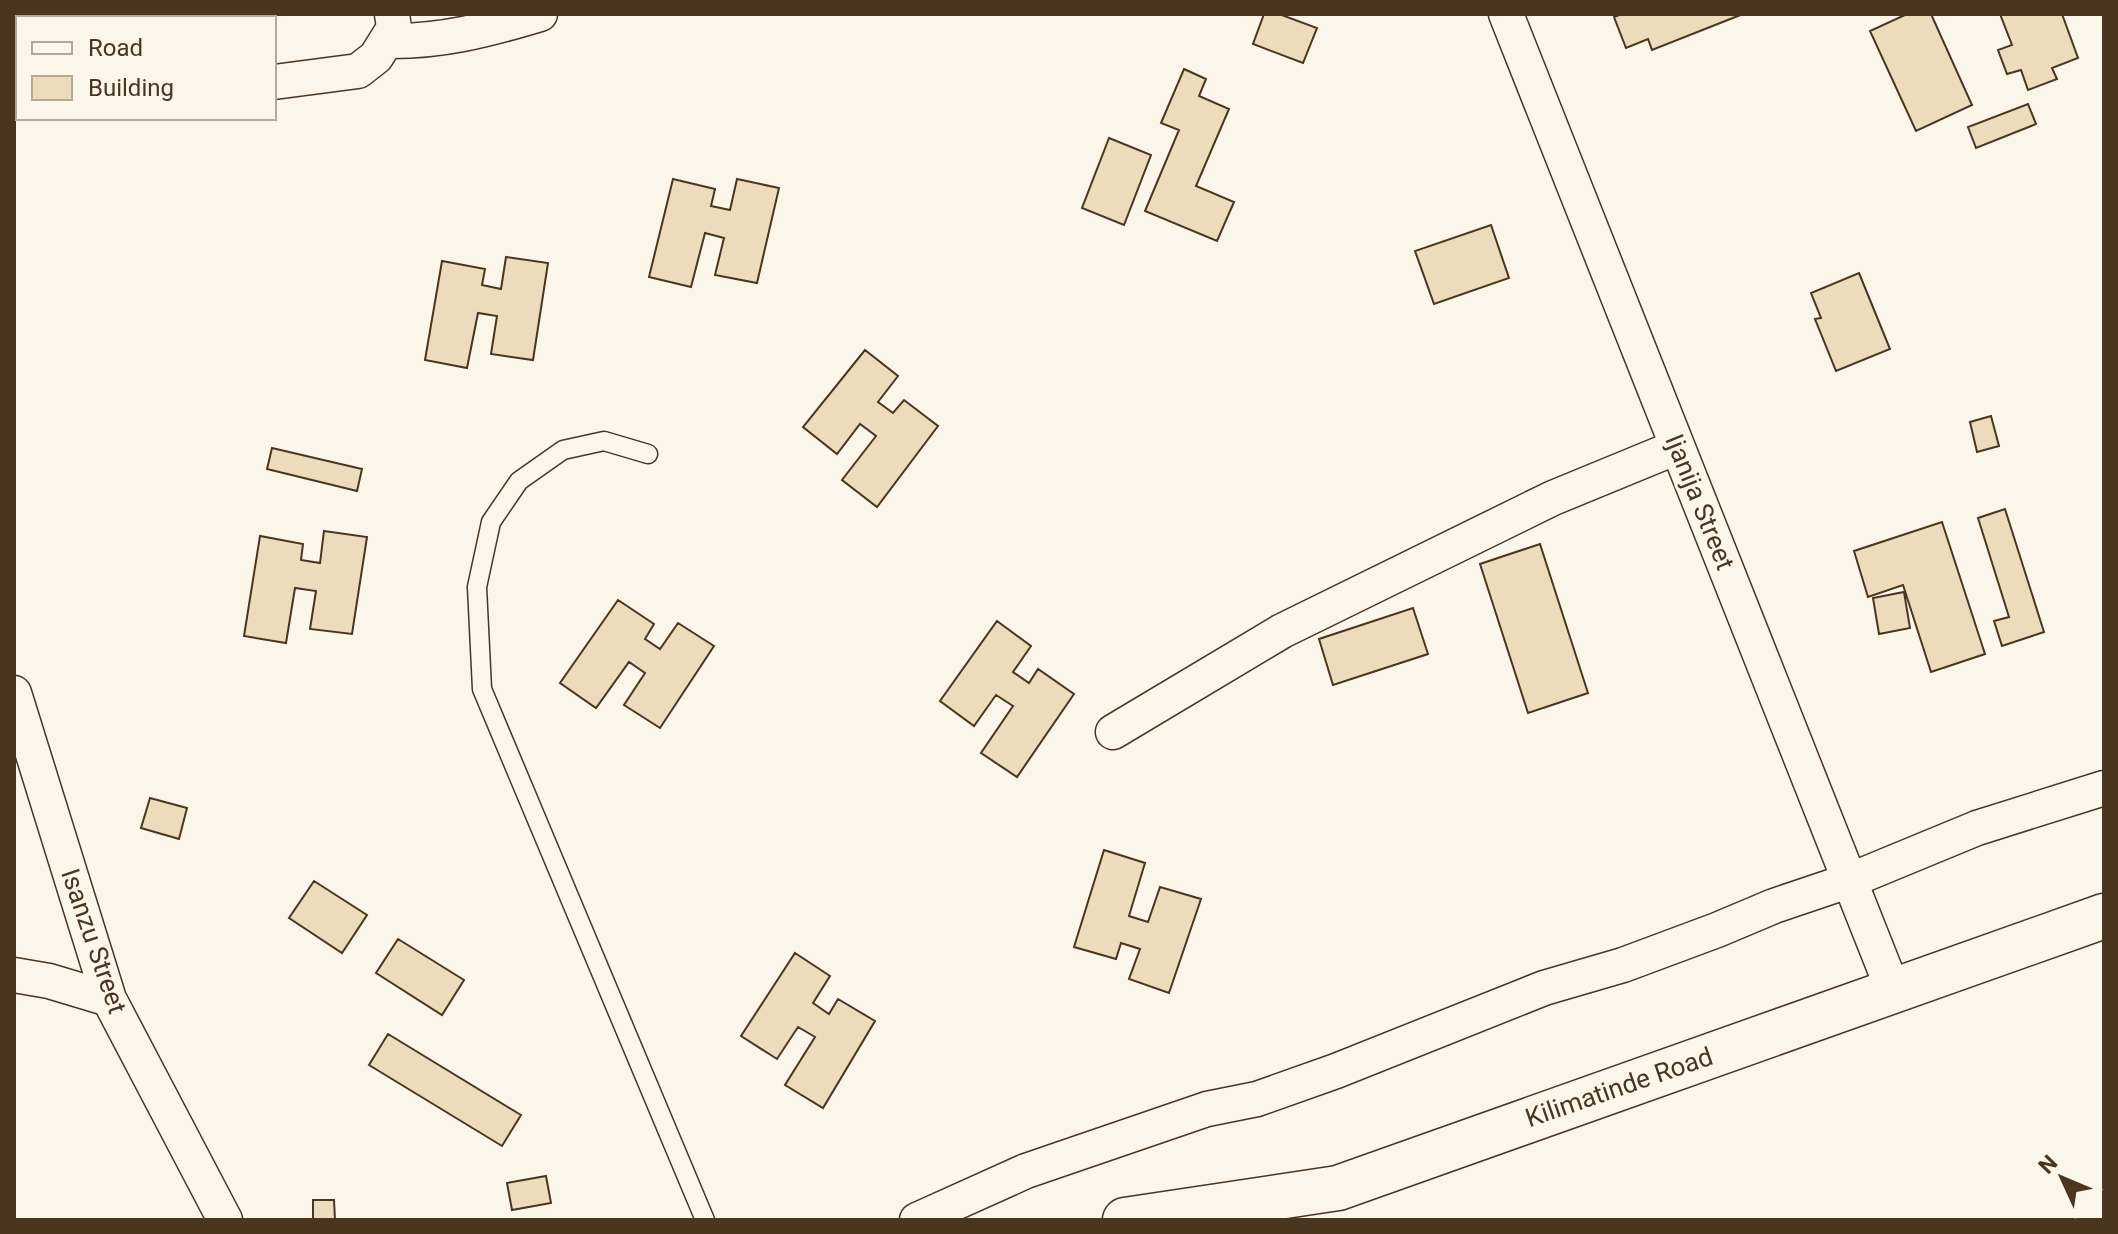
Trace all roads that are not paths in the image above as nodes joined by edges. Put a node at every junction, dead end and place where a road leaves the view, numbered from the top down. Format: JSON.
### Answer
{"nodes":[{"id":1,"x":540,"y":14,"type":"edge"},
{"id":2,"x":1506,"y":14,"type":"edge"},
{"id":3,"x":389,"y":28,"type":"edge"},
{"id":4,"x":276,"y":82,"type":"edge"},
{"id":5,"x":1677,"y":447,"type":"junction"},
{"id":6,"x":648,"y":454,"type":"dead end"},
{"id":7,"x":14,"y":693,"type":"edge"},
{"id":8,"x":1113,"y":732,"type":"dead end"},
{"id":9,"x":2104,"y":788,"type":"edge"},
{"id":10,"x":1851,"y":880,"type":"junction"},
{"id":11,"x":2104,"y":916,"type":"edge"},
{"id":12,"x":14,"y":975,"type":"edge"},
{"id":13,"x":1893,"y":990,"type":"junction"},
{"id":14,"x":109,"y":999,"type":"junction"},
{"id":15,"x":225,"y":1220,"type":"edge"},
{"id":16,"x":705,"y":1220,"type":"edge"},
{"id":17,"x":917,"y":1220,"type":"edge"},
{"id":18,"x":1125,"y":1220,"type":"edge"}],
"edges":[{"from":1,"to":3,"type":"street"},
{"from":2,"to":5,"type":"street","name":"Ijanija Street"},
{"from":3,"to":4,"type":"street"},
{"from":5,"to":8,"type":"street"},
{"from":5,"to":10,"type":"street","name":"Ijanija Street"},
{"from":6,"to":16,"type":"lane"},
{"from":7,"to":14,"type":"street","name":"Isanzu Street"},
{"from":9,"to":10,"type":"street"},
{"from":10,"to":13,"type":"street","name":"Ijanija Street"},
{"from":10,"to":17,"type":"street"},
{"from":11,"to":13,"type":"main road","name":"Kilimatinde Road"},
{"from":12,"to":14,"type":"street"},
{"from":13,"to":18,"type":"main road","name":"Kilimatinde Road"},
{"from":14,"to":15,"type":"street","name":"Isanzu Street"}]}
